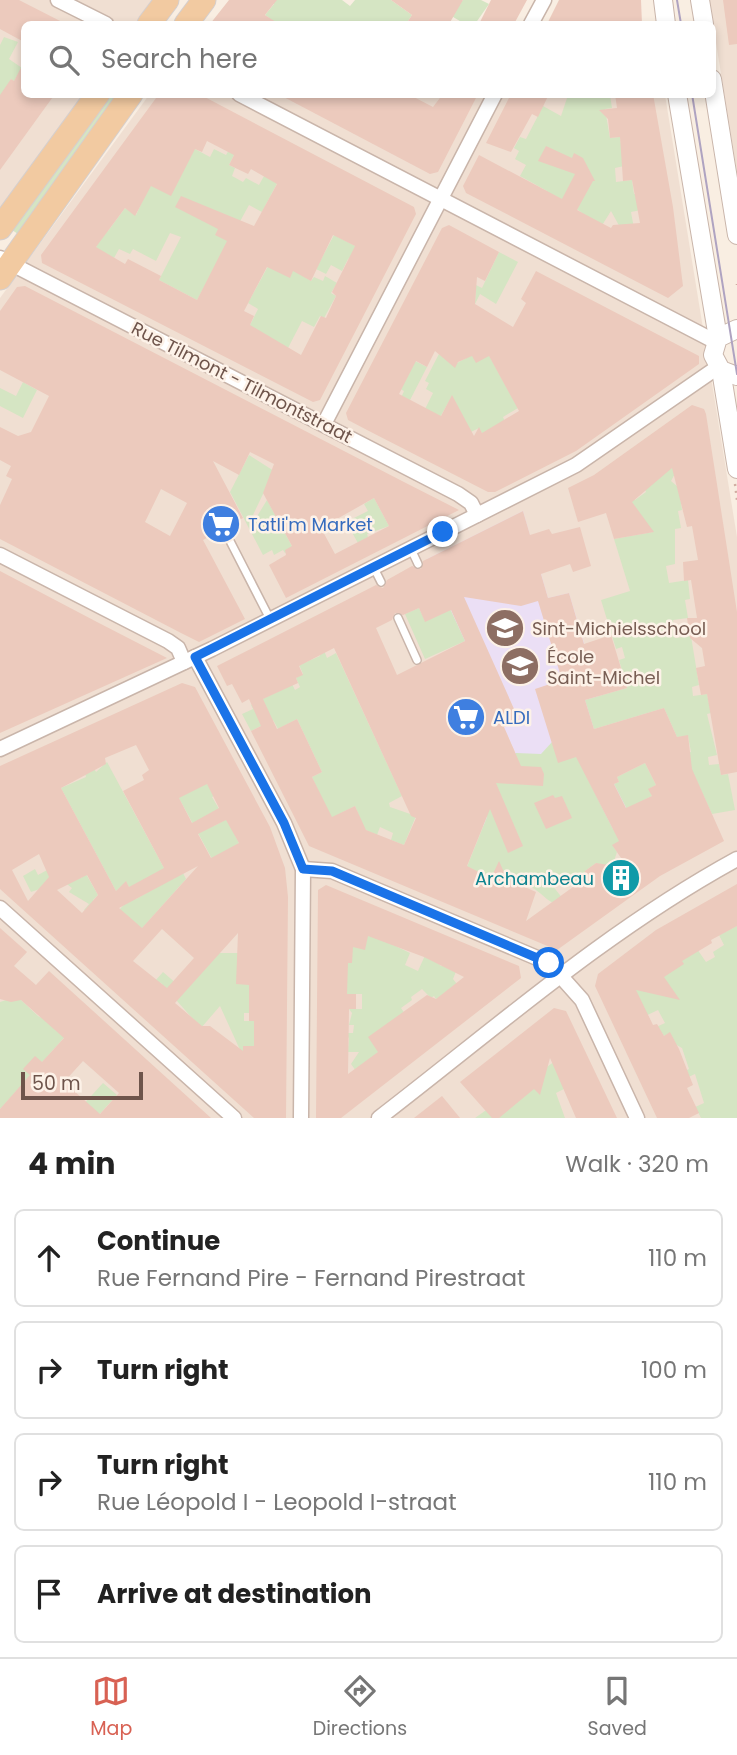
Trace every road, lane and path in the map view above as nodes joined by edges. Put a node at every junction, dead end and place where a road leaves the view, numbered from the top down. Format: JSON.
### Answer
{"nodes":[{"id":1,"x":58,"y":0,"type":"edge"},
{"id":2,"x":167,"y":0,"type":"edge"},
{"id":3,"x":204,"y":0,"type":"edge"},
{"id":4,"x":544,"y":0,"type":"edge"},
{"id":5,"x":663,"y":0,"type":"edge"},
{"id":6,"x":700,"y":0,"type":"edge"},
{"id":7,"x":100,"y":21,"type":"edge"},
{"id":8,"x":151,"y":21,"type":"edge"},
{"id":9,"x":188,"y":21,"type":"edge"},
{"id":10,"x":533,"y":21,"type":"edge"},
{"id":11,"x":666,"y":21,"type":"edge"},
{"id":12,"x":704,"y":21,"type":"edge"},
{"id":13,"x":95,"y":98,"type":"edge"},
{"id":14,"x":128,"y":98,"type":"edge"},
{"id":15,"x":247,"y":98,"type":"edge"},
{"id":16,"x":493,"y":98,"type":"edge"},
{"id":17,"x":678,"y":98,"type":"edge"},
{"id":18,"x":715,"y":98,"type":"edge"},
{"id":19,"x":440,"y":200,"type":"junction"},
{"id":20,"x":0,"y":228,"type":"edge"},
{"id":21,"x":737,"y":234,"type":"edge"},
{"id":22,"x":4,"y":266,"type":"edge"},
{"id":23,"x":737,"y":329,"type":"edge"},
{"id":24,"x":717,"y":340,"type":"junction"},
{"id":25,"x":725,"y":371,"type":"edge"},
{"id":26,"x":324,"y":424,"type":"junction"},
{"id":27,"x":737,"y":469,"type":"edge"},
{"id":28,"x":477,"y":515,"type":"junction"},
{"id":29,"x":230,"y":541,"type":"dead end"},
{"id":30,"x":411,"y":549,"type":"junction"},
{"id":31,"x":0,"y":555,"type":"edge"},
{"id":32,"x":418,"y":564,"type":"dead end"},
{"id":33,"x":374,"y":567,"type":"junction"},
{"id":34,"x":381,"y":582,"type":"dead end"},
{"id":35,"x":398,"y":618,"type":"dead end"},
{"id":36,"x":270,"y":620,"type":"junction"},
{"id":37,"x":190,"y":659,"type":"junction"},
{"id":38,"x":417,"y":660,"type":"dead end"},
{"id":39,"x":0,"y":749,"type":"edge"},
{"id":40,"x":737,"y":859,"type":"edge"},
{"id":41,"x":303,"y":869,"type":"junction"},
{"id":42,"x":0,"y":908,"type":"edge"},
{"id":43,"x":562,"y":975,"type":"junction"},
{"id":44,"x":234,"y":1118,"type":"edge"},
{"id":45,"x":301,"y":1118,"type":"edge"},
{"id":46,"x":379,"y":1118,"type":"edge"},
{"id":47,"x":637,"y":1118,"type":"edge"}],
"edges":[{"from":1,"to":7,"type":"street"},
{"from":2,"to":8,"type":"main road"},
{"from":3,"to":9,"type":"main road"},
{"from":4,"to":10,"type":"street"},
{"from":5,"to":11,"type":"street"},
{"from":6,"to":12,"type":"street"},
{"from":13,"to":20,"type":"main road"},
{"from":14,"to":22,"type":"main road"},
{"from":15,"to":19,"type":"street"},
{"from":16,"to":19,"type":"street"},
{"from":17,"to":24,"type":"street"},
{"from":18,"to":21,"type":"street"},
{"from":19,"to":24,"type":"street"},
{"from":19,"to":26,"type":"street"},
{"from":22,"to":26,"type":"street","name":"Rue Tilmont - Tilmontstraat"},
{"from":23,"to":24,"type":"street"},
{"from":24,"to":25,"type":"street"},
{"from":25,"to":27,"type":"street"},
{"from":25,"to":28,"type":"street"},
{"from":26,"to":28,"type":"street","name":"Rue Tilmont - Tilmontstraat"},
{"from":28,"to":30,"type":"street"},
{"from":29,"to":36,"type":"lane"},
{"from":30,"to":32,"type":"lane"},
{"from":30,"to":33,"type":"street"},
{"from":31,"to":37,"type":"street"},
{"from":33,"to":34,"type":"lane"},
{"from":33,"to":36,"type":"street"},
{"from":35,"to":38,"type":"lane"},
{"from":36,"to":37,"type":"street"},
{"from":37,"to":39,"type":"street"},
{"from":37,"to":41,"type":"street"},
{"from":40,"to":43,"type":"street"},
{"from":41,"to":43,"type":"street"},
{"from":41,"to":45,"type":"street"},
{"from":42,"to":44,"type":"street"},
{"from":43,"to":46,"type":"street"},
{"from":43,"to":47,"type":"street"}]}
